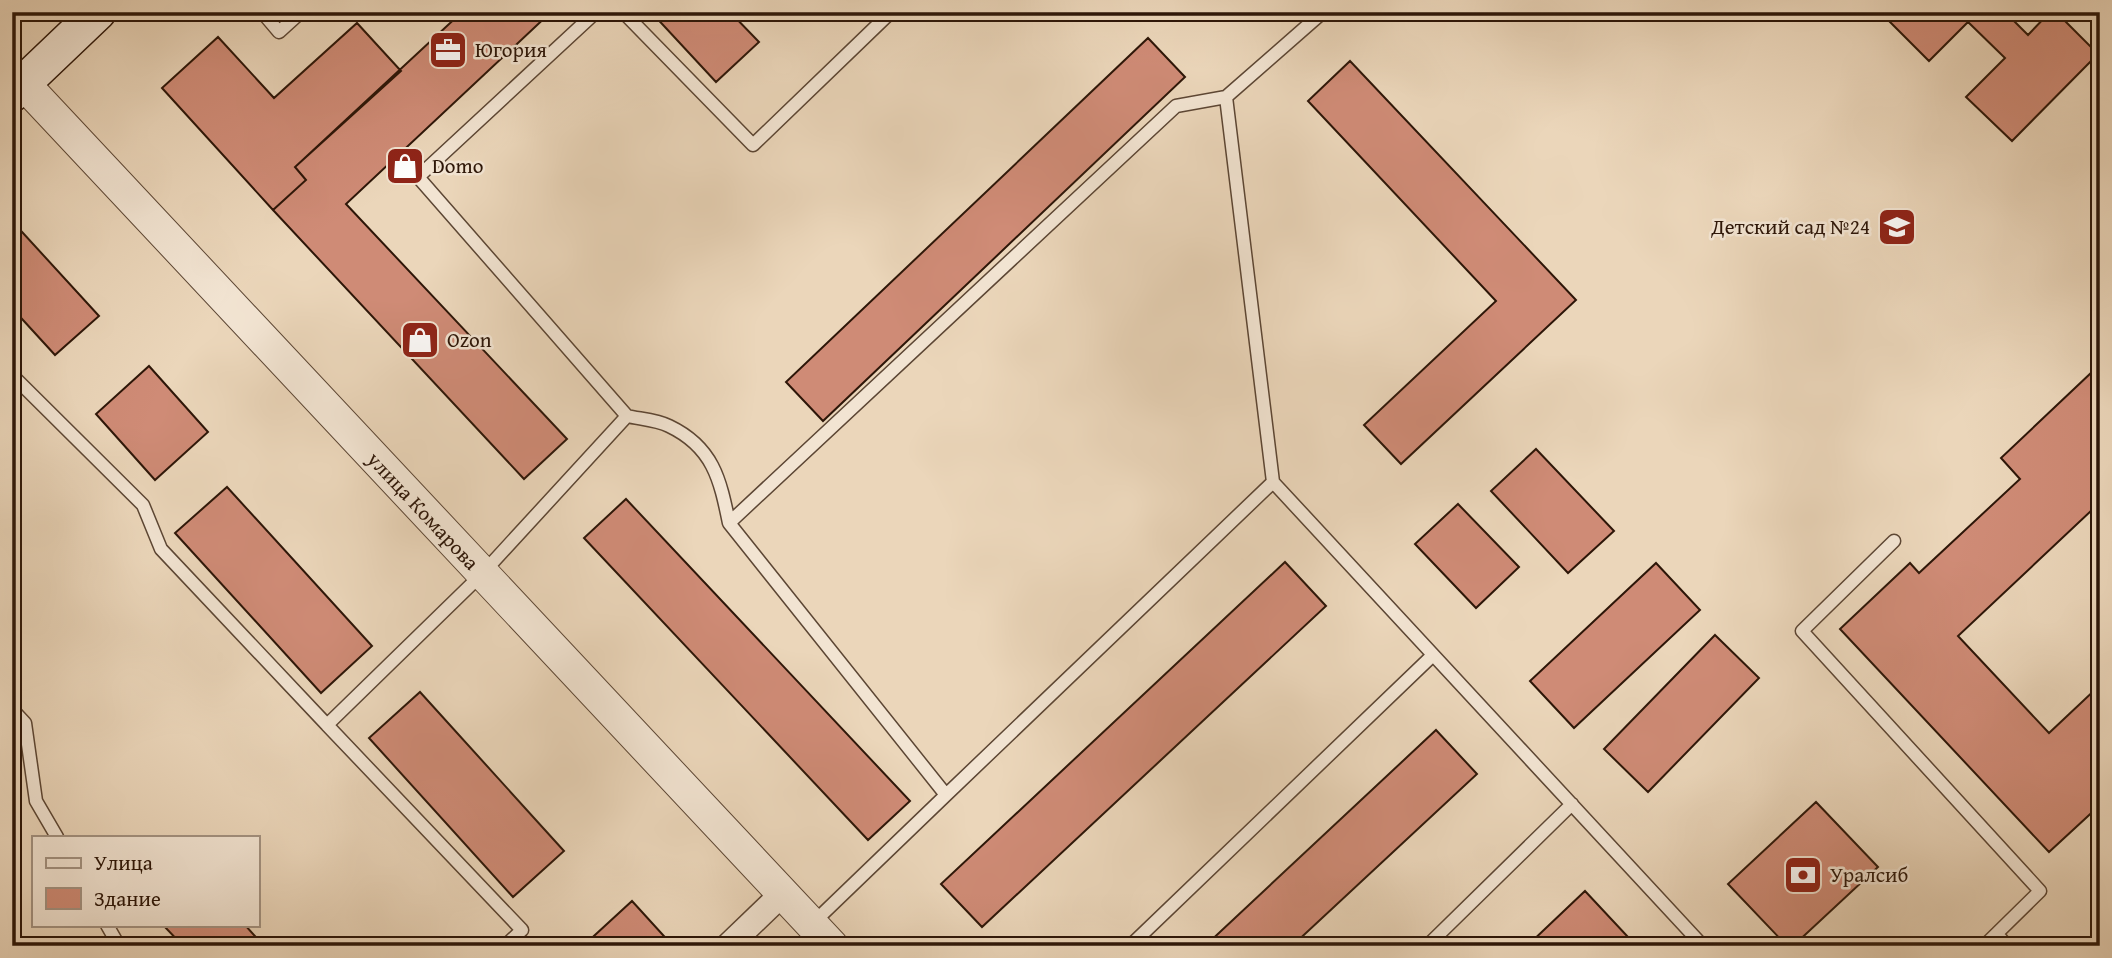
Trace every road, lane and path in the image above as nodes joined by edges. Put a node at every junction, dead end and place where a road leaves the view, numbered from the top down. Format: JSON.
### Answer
{"nodes":[{"id":1,"x":98,"y":12,"type":"edge"},
{"id":2,"x":262,"y":12,"type":"edge"},
{"id":3,"x":302,"y":12,"type":"edge"},
{"id":4,"x":596,"y":12,"type":"edge"},
{"id":5,"x":623,"y":12,"type":"edge"},
{"id":6,"x":891,"y":12,"type":"edge"},
{"id":7,"x":1323,"y":12,"type":"edge"},
{"id":8,"x":16,"y":87,"type":"edge"},
{"id":9,"x":1226,"y":97,"type":"junction"},
{"id":10,"x":12,"y":374,"type":"edge"},
{"id":11,"x":627,"y":416,"type":"junction"},
{"id":12,"x":1273,"y":482,"type":"junction"},
{"id":13,"x":729,"y":523,"type":"junction"},
{"id":14,"x":1894,"y":541,"type":"dead end"},
{"id":15,"x":482,"y":574,"type":"junction"},
{"id":16,"x":1433,"y":655,"type":"junction"},
{"id":17,"x":12,"y":709,"type":"edge"},
{"id":18,"x":327,"y":725,"type":"junction"},
{"id":19,"x":946,"y":795,"type":"junction"},
{"id":20,"x":1572,"y":804,"type":"junction"},
{"id":21,"x":56,"y":836,"type":"edge"},
{"id":22,"x":782,"y":894,"type":"junction"},
{"id":23,"x":108,"y":926,"type":"edge"},
{"id":24,"x":1997,"y":934,"type":"junction"},
{"id":25,"x":822,"y":935,"type":"edge"},
{"id":26,"x":120,"y":946,"type":"edge"},
{"id":27,"x":505,"y":946,"type":"edge"},
{"id":28,"x":728,"y":946,"type":"edge"},
{"id":29,"x":1130,"y":946,"type":"edge"},
{"id":30,"x":1427,"y":946,"type":"edge"},
{"id":31,"x":1703,"y":946,"type":"edge"},
{"id":32,"x":1984,"y":946,"type":"edge"},
{"id":33,"x":2007,"y":946,"type":"edge"}],
"edges":[{"from":1,"to":8,"type":"main road"},
{"from":2,"to":3,"type":"lane"},
{"from":4,"to":11,"type":"lane"},
{"from":5,"to":6,"type":"lane"},
{"from":7,"to":9,"type":"lane"},
{"from":8,"to":15,"type":"street","name":"улица Комарова"},
{"from":9,"to":12,"type":"lane"},
{"from":9,"to":13,"type":"lane"},
{"from":10,"to":18,"type":"lane"},
{"from":11,"to":13,"type":"lane"},
{"from":11,"to":15,"type":"lane"},
{"from":12,"to":16,"type":"lane"},
{"from":12,"to":19,"type":"lane"},
{"from":13,"to":19,"type":"lane"},
{"from":14,"to":24,"type":"lane"},
{"from":15,"to":18,"type":"lane"},
{"from":15,"to":22,"type":"street","name":"улица Комарова"},
{"from":16,"to":20,"type":"lane"},
{"from":16,"to":29,"type":"lane"},
{"from":17,"to":21,"type":"lane"},
{"from":18,"to":27,"type":"lane"},
{"from":19,"to":25,"type":"lane"},
{"from":20,"to":30,"type":"lane"},
{"from":20,"to":31,"type":"lane"},
{"from":22,"to":25,"type":"street","name":"улица Комарова"},
{"from":22,"to":28,"type":"street"},
{"from":23,"to":26,"type":"lane"},
{"from":24,"to":32,"type":"lane"},
{"from":24,"to":33,"type":"lane"}]}
